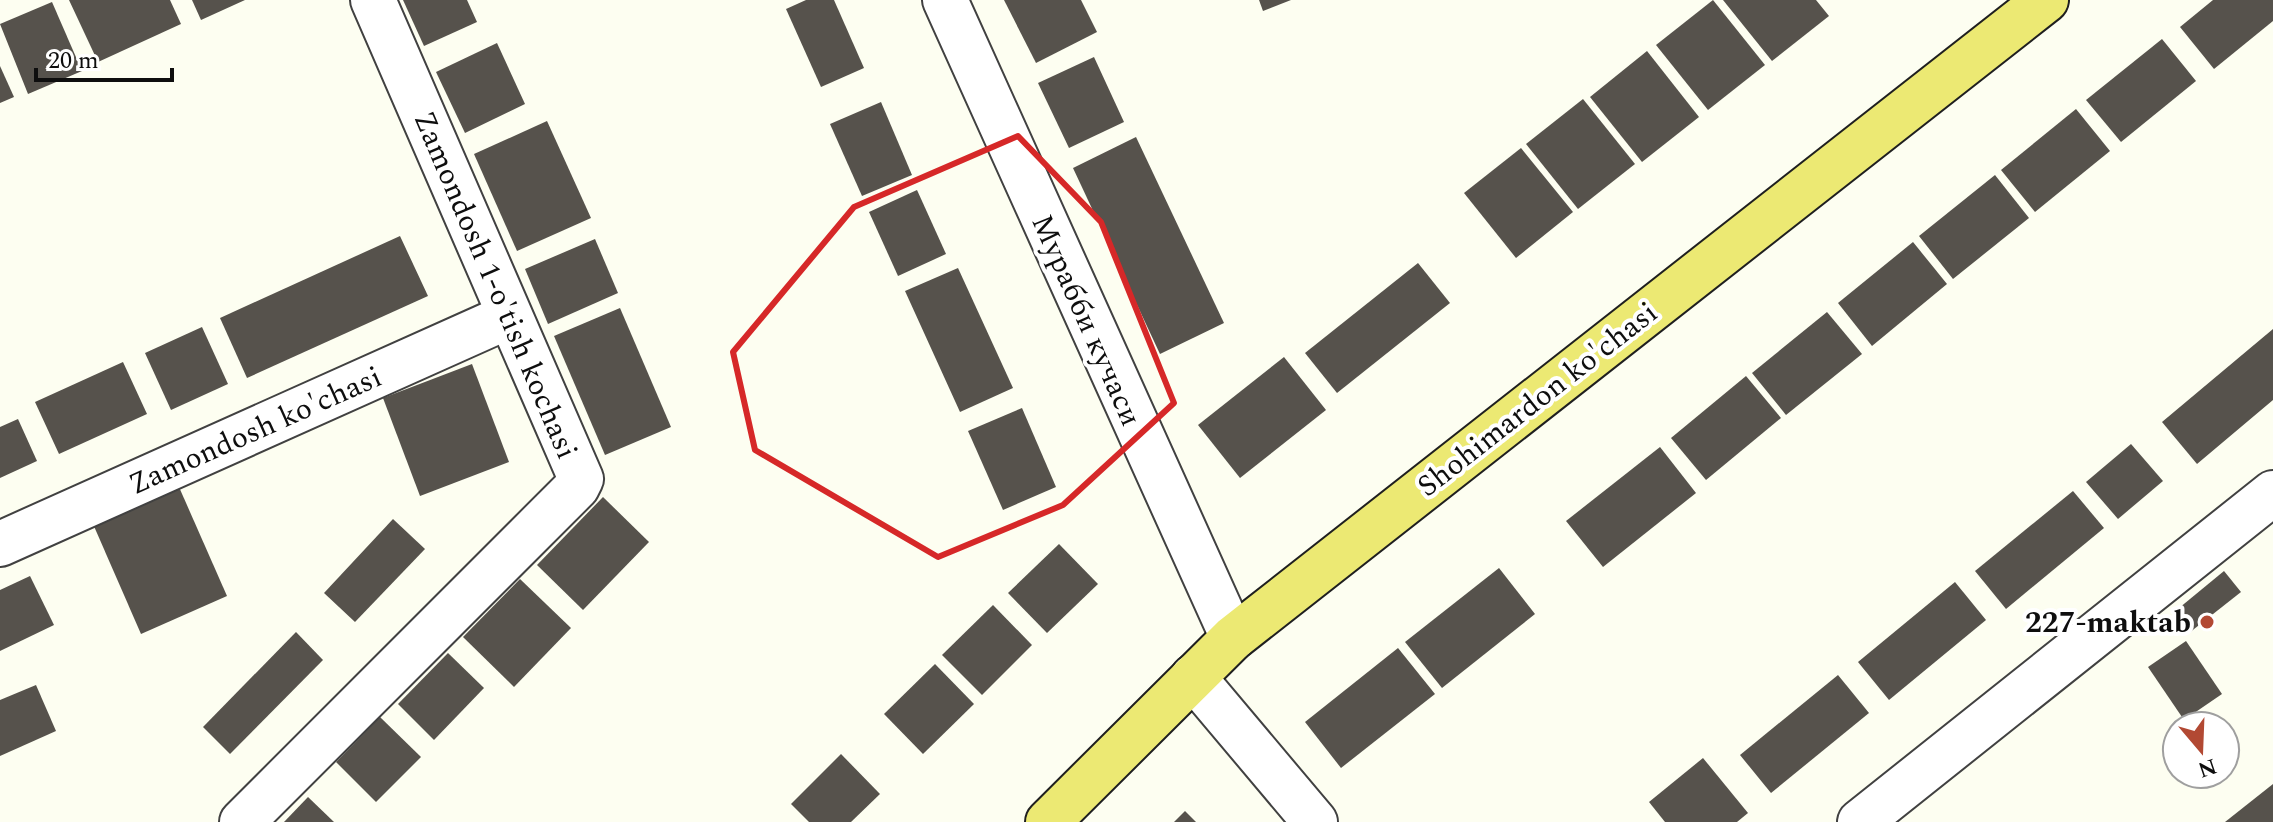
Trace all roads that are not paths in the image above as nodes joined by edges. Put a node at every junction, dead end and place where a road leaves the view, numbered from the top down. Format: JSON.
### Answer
{"nodes":[{"id":1,"x":373,"y":0,"type":"edge"},
{"id":2,"x":945,"y":0,"type":"edge"},
{"id":3,"x":2046,"y":0,"type":"edge"},
{"id":4,"x":509,"y":316,"type":"junction"},
{"id":5,"x":2273,"y":493,"type":"edge"},
{"id":6,"x":0,"y":544,"type":"edge"},
{"id":7,"x":1233,"y":638,"type":"junction"},
{"id":8,"x":1193,"y":677,"type":"junction"},
{"id":9,"x":242,"y":822,"type":"edge"},
{"id":10,"x":1048,"y":822,"type":"edge"},
{"id":11,"x":1315,"y":822,"type":"edge"},
{"id":12,"x":1860,"y":822,"type":"edge"}],
"edges":[{"from":1,"to":4,"type":"street","name":"Zamondosh 1-o'tish kochasi"},
{"from":2,"to":7,"type":"street","name":"Мурабби кучаси"},
{"from":3,"to":7,"type":"main road","name":"Shohimardon ko'chasi"},
{"from":4,"to":6,"type":"street","name":"Zamondosh ko'chasi"},
{"from":4,"to":9,"type":"street","name":"Zamondosh 1-o'tish kochasi"},
{"from":5,"to":12,"type":"street"},
{"from":7,"to":8,"type":"main road","name":"Shohimardon ko'chasi"},
{"from":8,"to":10,"type":"main road","name":"Shohimardon ko'chasi"},
{"from":8,"to":11,"type":"street"}]}
